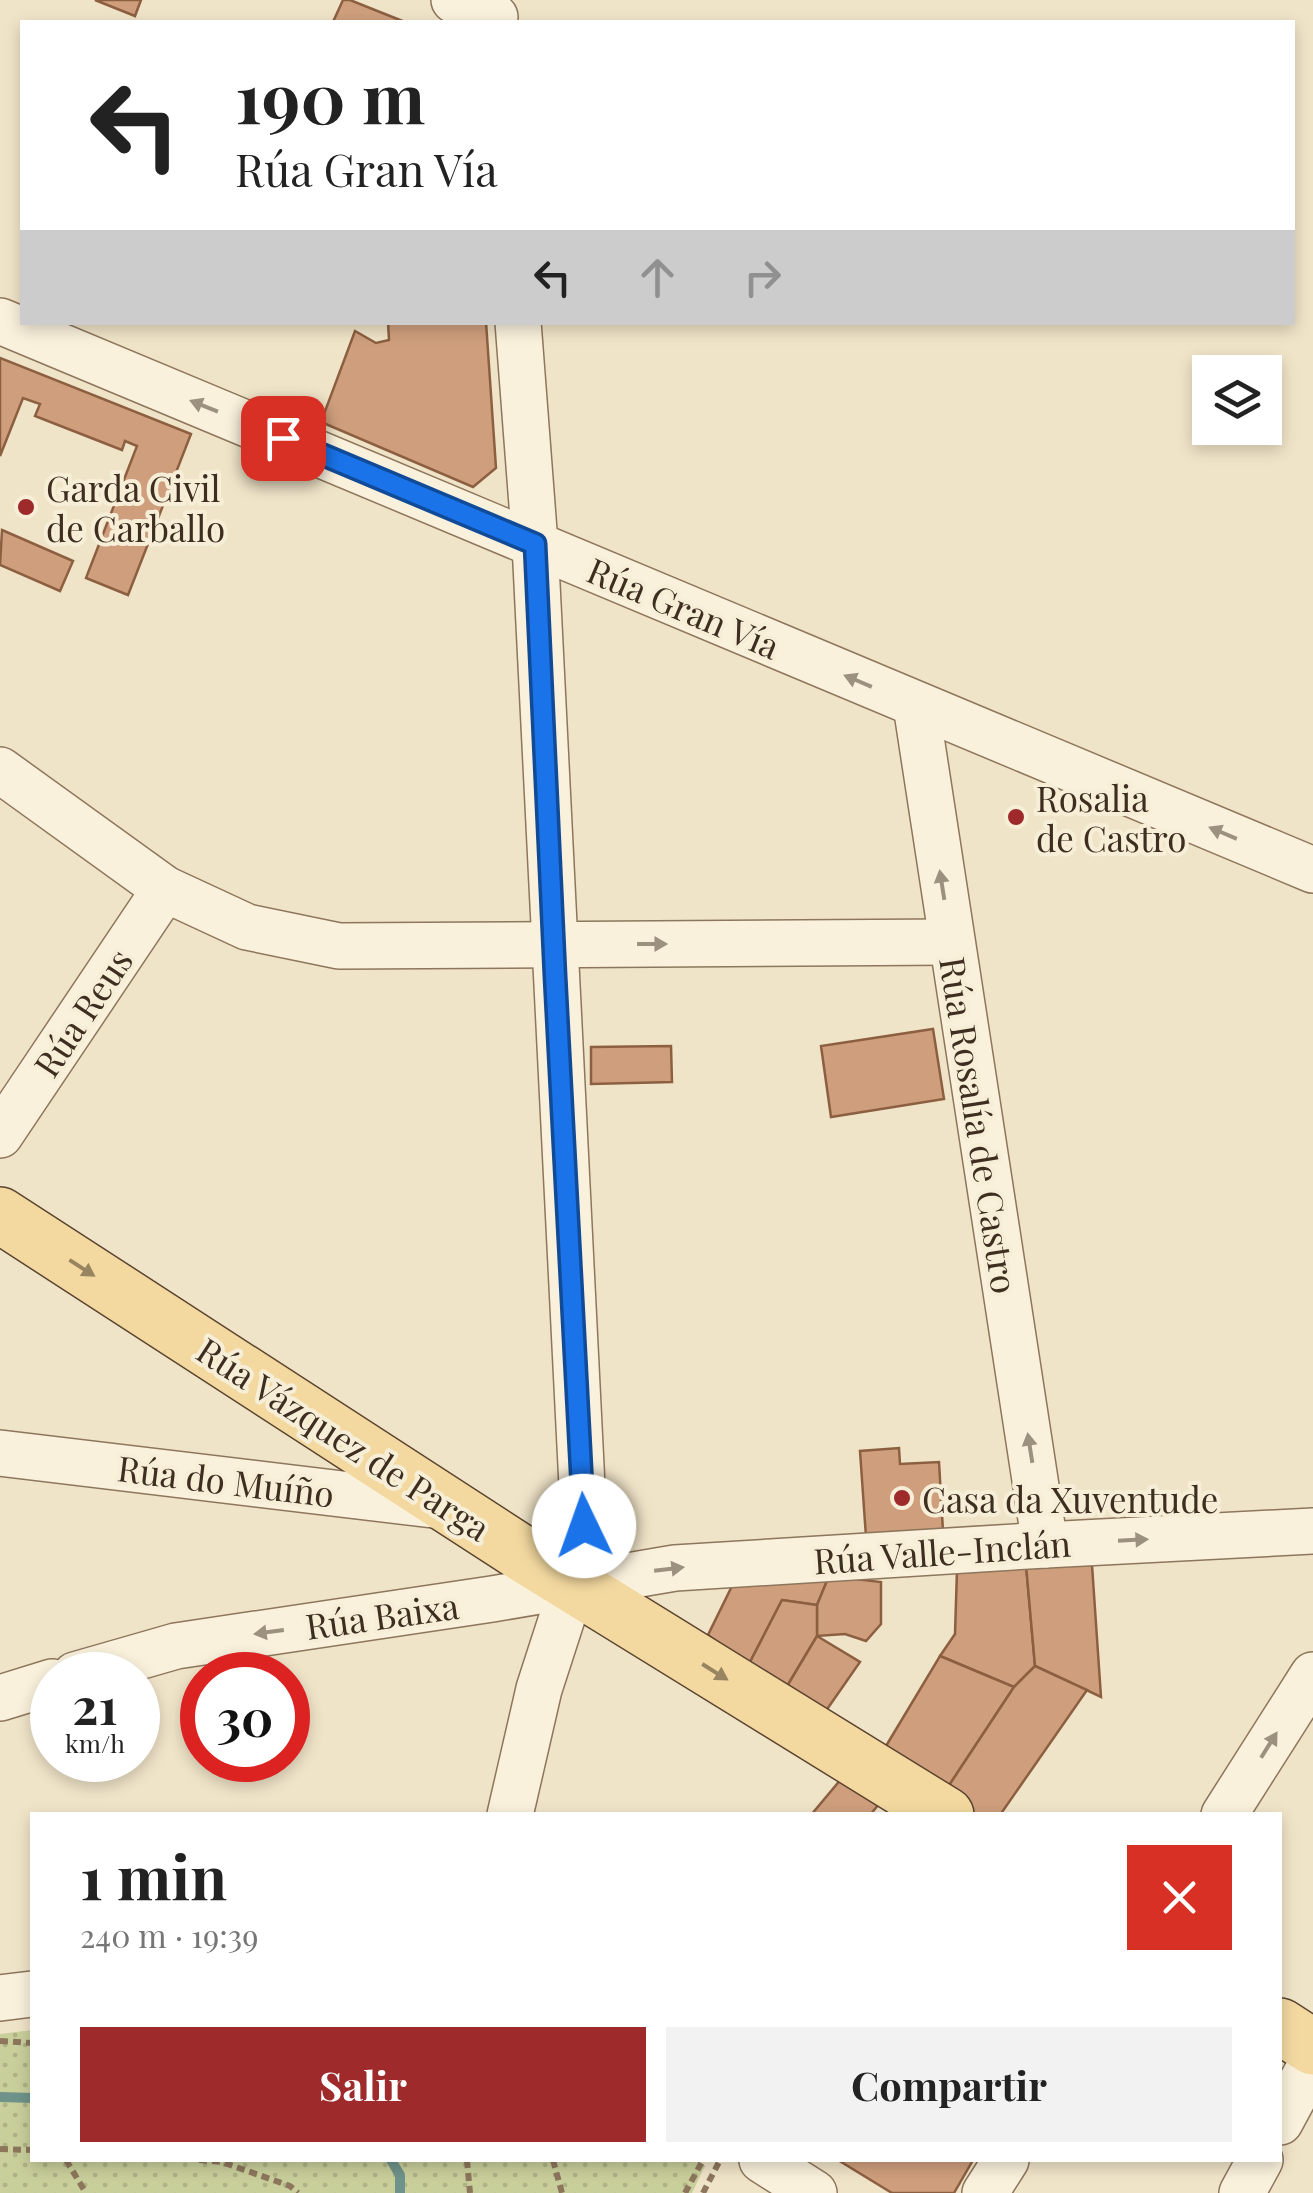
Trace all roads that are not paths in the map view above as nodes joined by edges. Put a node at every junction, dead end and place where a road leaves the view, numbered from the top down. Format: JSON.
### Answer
{"nodes":[{"id":1,"x":454,"y":0,"type":"edge"},
{"id":2,"x":495,"y":13,"type":"edge"},
{"id":3,"x":0,"y":321,"type":"edge"},
{"id":4,"x":518,"y":325,"type":"edge"},
{"id":5,"x":535,"y":544,"type":"junction"},
{"id":6,"x":916,"y":706,"type":"junction"},
{"id":7,"x":0,"y":770,"type":"edge"},
{"id":8,"x":1313,"y":870,"type":"edge"},
{"id":9,"x":165,"y":889,"type":"junction"},
{"id":10,"x":951,"y":942,"type":"junction"},
{"id":11,"x":554,"y":944,"type":"junction"},
{"id":12,"x":0,"y":1135,"type":"edge"},
{"id":13,"x":0,"y":1215,"type":"edge"},
{"id":14,"x":0,"y":1453,"type":"edge"},
{"id":15,"x":452,"y":1507,"type":"junction"},
{"id":16,"x":1313,"y":1531,"type":"edge"},
{"id":17,"x":1044,"y":1544,"type":"junction"},
{"id":18,"x":572,"y":1584,"type":"junction"},
{"id":19,"x":155,"y":1652,"type":"edge"},
{"id":20,"x":1313,"y":1675,"type":"edge"},
{"id":21,"x":30,"y":1689,"type":"edge"},
{"id":22,"x":0,"y":1698,"type":"edge"},
{"id":23,"x":511,"y":1812,"type":"edge"},
{"id":24,"x":941,"y":1812,"type":"edge"},
{"id":25,"x":1226,"y":1812,"type":"edge"},
{"id":26,"x":30,"y":1994,"type":"edge"},
{"id":27,"x":0,"y":1998,"type":"edge"},
{"id":28,"x":1282,"y":2027,"type":"edge"},
{"id":29,"x":1313,"y":2047,"type":"edge"},
{"id":30,"x":1313,"y":2061,"type":"edge"},
{"id":31,"x":1282,"y":2118,"type":"edge"},
{"id":32,"x":1005,"y":2162,"type":"edge"},
{"id":33,"x":1259,"y":2162,"type":"edge"},
{"id":34,"x":772,"y":2163,"type":"edge"},
{"id":35,"x":814,"y":2193,"type":"edge"},
{"id":36,"x":985,"y":2193,"type":"edge"},
{"id":37,"x":1242,"y":2193,"type":"edge"}],
"edges":[{"from":1,"to":2,"type":"street"},
{"from":5,"to":3,"type":"street","name":"Rúa Gran Vía","one_way":true},
{"from":4,"to":5,"type":"street"},
{"from":6,"to":5,"type":"street","name":"Rúa Gran Vía","one_way":true},
{"from":5,"to":11,"type":"street"},
{"from":8,"to":6,"type":"street","name":"Rúa Gran Vía","one_way":true},
{"from":10,"to":6,"type":"street","name":"Rúa Rosalía de Castro","one_way":true},
{"from":7,"to":9,"type":"street"},
{"from":9,"to":11,"type":"street"},
{"from":9,"to":12,"type":"street","name":"Rúa Reus"},
{"from":11,"to":10,"type":"street","one_way":true},
{"from":17,"to":10,"type":"street","name":"Rúa Rosalía de Castro","one_way":true},
{"from":11,"to":18,"type":"street"},
{"from":13,"to":15,"type":"main road","name":"Rúa Vázquez de Parga","one_way":true},
{"from":14,"to":15,"type":"street","name":"Rúa do Muíño"},
{"from":15,"to":18,"type":"main road","name":"Rúa Vázquez de Parga"},
{"from":17,"to":16,"type":"street","name":"Rúa Valle-Inclán","one_way":true},
{"from":18,"to":17,"type":"street","name":"Rúa Valle-Inclán","one_way":true},
{"from":18,"to":19,"type":"street","name":"Rúa Baixa","one_way":true},
{"from":18,"to":23,"type":"street"},
{"from":18,"to":24,"type":"main road","name":"Rúa Vázquez de Parga","one_way":true},
{"from":25,"to":20,"type":"street","one_way":true},
{"from":21,"to":22,"type":"street"},
{"from":26,"to":27,"type":"street"},
{"from":28,"to":29,"type":"main road"},
{"from":30,"to":31,"type":"street"},
{"from":32,"to":36,"type":"street"},
{"from":33,"to":37,"type":"street"},
{"from":34,"to":35,"type":"street"}]}
